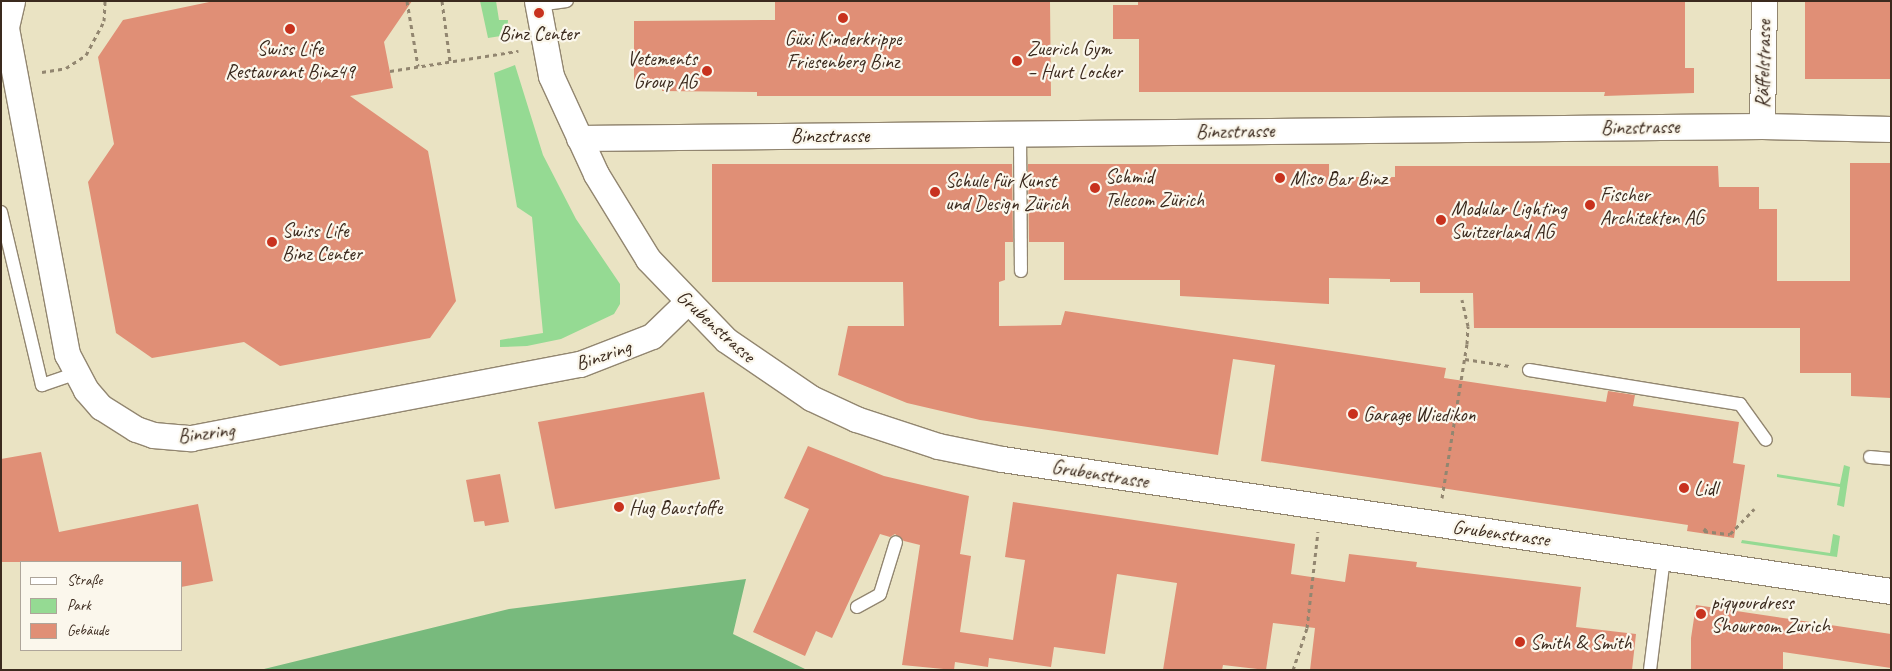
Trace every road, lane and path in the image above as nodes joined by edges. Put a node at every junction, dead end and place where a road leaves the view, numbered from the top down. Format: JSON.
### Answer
{"nodes":[{"id":1,"x":12,"y":1,"type":"edge"},
{"id":2,"x":105,"y":1,"type":"edge"},
{"id":3,"x":407,"y":1,"type":"edge"},
{"id":4,"x":442,"y":1,"type":"edge"},
{"id":5,"x":567,"y":1,"type":"edge"},
{"id":6,"x":1764,"y":1,"type":"edge"},
{"id":7,"x":537,"y":3,"type":"edge"},
{"id":8,"x":519,"y":51,"type":"dead end"},
{"id":9,"x":450,"y":61,"type":"junction"},
{"id":10,"x":418,"y":66,"type":"junction"},
{"id":11,"x":390,"y":71,"type":"dead end"},
{"id":12,"x":39,"y":72,"type":"dead end"},
{"id":13,"x":1762,"y":126,"type":"junction"},
{"id":14,"x":1891,"y":129,"type":"edge"},
{"id":15,"x":1020,"y":134,"type":"junction"},
{"id":16,"x":579,"y":138,"type":"junction"},
{"id":17,"x":1,"y":212,"type":"edge"},
{"id":18,"x":1020,"y":271,"type":"dead end"},
{"id":19,"x":1462,"y":300,"type":"dead end"},
{"id":20,"x":687,"y":302,"type":"junction"},
{"id":21,"x":1464,"y":359,"type":"junction"},
{"id":22,"x":1530,"y":370,"type":"joint"},
{"id":23,"x":77,"y":373,"type":"junction"},
{"id":24,"x":1766,"y":440,"type":"dead end"},
{"id":25,"x":1870,"y":457,"type":"dead end"},
{"id":26,"x":1891,"y":459,"type":"edge"},
{"id":27,"x":1441,"y":504,"type":"dead end"},
{"id":28,"x":1754,"y":509,"type":"dead end"},
{"id":29,"x":1319,"y":528,"type":"dead end"},
{"id":30,"x":1706,"y":528,"type":"dead end"},
{"id":31,"x":896,"y":542,"type":"dead end"},
{"id":32,"x":1664,"y":557,"type":"junction"},
{"id":33,"x":1891,"y":592,"type":"edge"},
{"id":34,"x":857,"y":606,"type":"dead end"},
{"id":35,"x":1294,"y":670,"type":"edge"},
{"id":36,"x":1650,"y":670,"type":"edge"}],
"edges":[{"from":1,"to":23,"type":"street","name":"Binzring"},
{"from":2,"to":12,"type":"path"},
{"from":3,"to":10,"type":"path"},
{"from":4,"to":9,"type":"path"},
{"from":5,"to":7,"type":"lane"},
{"from":6,"to":13,"type":"street","name":"Räffelstrasse"},
{"from":7,"to":16,"type":"street","name":"Grubenstrasse"},
{"from":8,"to":9,"type":"path"},
{"from":9,"to":10,"type":"path"},
{"from":10,"to":11,"type":"path"},
{"from":13,"to":14,"type":"street","name":"Binzstrasse"},
{"from":13,"to":15,"type":"street","name":"Binzstrasse"},
{"from":15,"to":16,"type":"street","name":"Binzstrasse"},
{"from":15,"to":18,"type":"lane"},
{"from":16,"to":20,"type":"street","name":"Grubenstrasse"},
{"from":17,"to":23,"type":"lane"},
{"from":19,"to":21,"type":"path"},
{"from":20,"to":23,"type":"street","name":"Binzring"},
{"from":20,"to":32,"type":"street","name":"Grubenstrasse"},
{"from":21,"to":22,"type":"path"},
{"from":21,"to":27,"type":"path"},
{"from":22,"to":24,"type":"lane"},
{"from":25,"to":26,"type":"lane"},
{"from":28,"to":30,"type":"path"},
{"from":29,"to":35,"type":"path"},
{"from":31,"to":34,"type":"lane"},
{"from":32,"to":33,"type":"street","name":"Grubenstrasse"},
{"from":32,"to":36,"type":"lane"}]}
